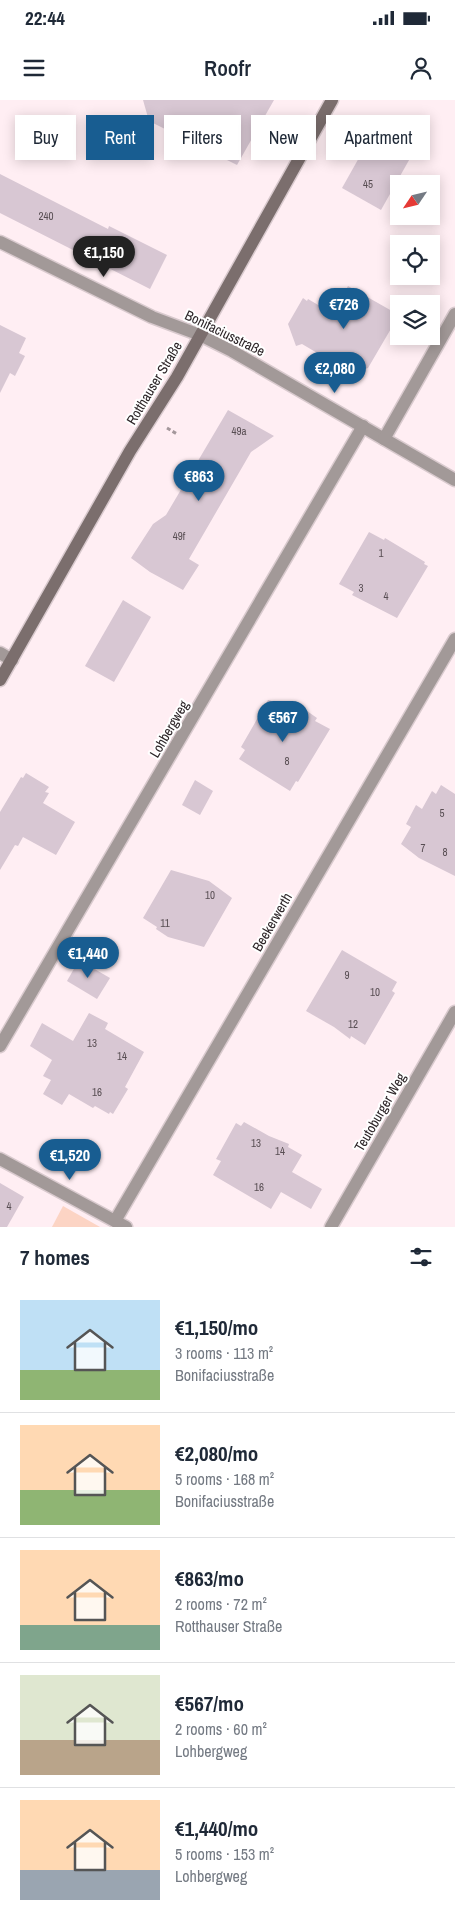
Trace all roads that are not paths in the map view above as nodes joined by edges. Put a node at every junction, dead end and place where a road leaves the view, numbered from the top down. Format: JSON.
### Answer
{"nodes":[{"id":1,"x":332,"y":100,"type":"edge"},
{"id":2,"x":0,"y":242,"type":"edge"},
{"id":3,"x":455,"y":314,"type":"edge"},
{"id":4,"x":200,"y":335,"type":"junction"},
{"id":5,"x":363,"y":426,"type":"junction"},
{"id":6,"x":384,"y":439,"type":"junction"},
{"id":7,"x":455,"y":480,"type":"edge"},
{"id":8,"x":455,"y":638,"type":"edge"},
{"id":9,"x":0,"y":653,"type":"edge"},
{"id":10,"x":12,"y":660,"type":"junction"},
{"id":11,"x":0,"y":680,"type":"edge"},
{"id":12,"x":455,"y":1012,"type":"edge"},
{"id":13,"x":0,"y":1046,"type":"edge"},
{"id":14,"x":0,"y":1159,"type":"edge"},
{"id":15,"x":115,"y":1221,"type":"junction"},
{"id":16,"x":126,"y":1227,"type":"edge"},
{"id":17,"x":331,"y":1227,"type":"edge"}],
"edges":[{"from":1,"to":4,"type":"main road","name":"Rotthauser Straße"},
{"from":2,"to":4,"type":"street","name":"Bonifaciusstraße"},
{"from":3,"to":6,"type":"street"},
{"from":4,"to":5,"type":"street","name":"Bonifaciusstraße"},
{"from":4,"to":10,"type":"main road","name":"Rotthauser Straße"},
{"from":5,"to":6,"type":"street","name":"Bonifaciusstraße"},
{"from":5,"to":13,"type":"street","name":"Lohbergweg"},
{"from":6,"to":7,"type":"street","name":"Bonifaciusstraße"},
{"from":8,"to":15,"type":"street","name":"Beekerwerth"},
{"from":9,"to":10,"type":"street"},
{"from":10,"to":11,"type":"main road","name":"Rotthauser Straße"},
{"from":12,"to":17,"type":"street","name":"Teutoburger Weg"},
{"from":14,"to":15,"type":"street"},
{"from":15,"to":16,"type":"street"}]}
